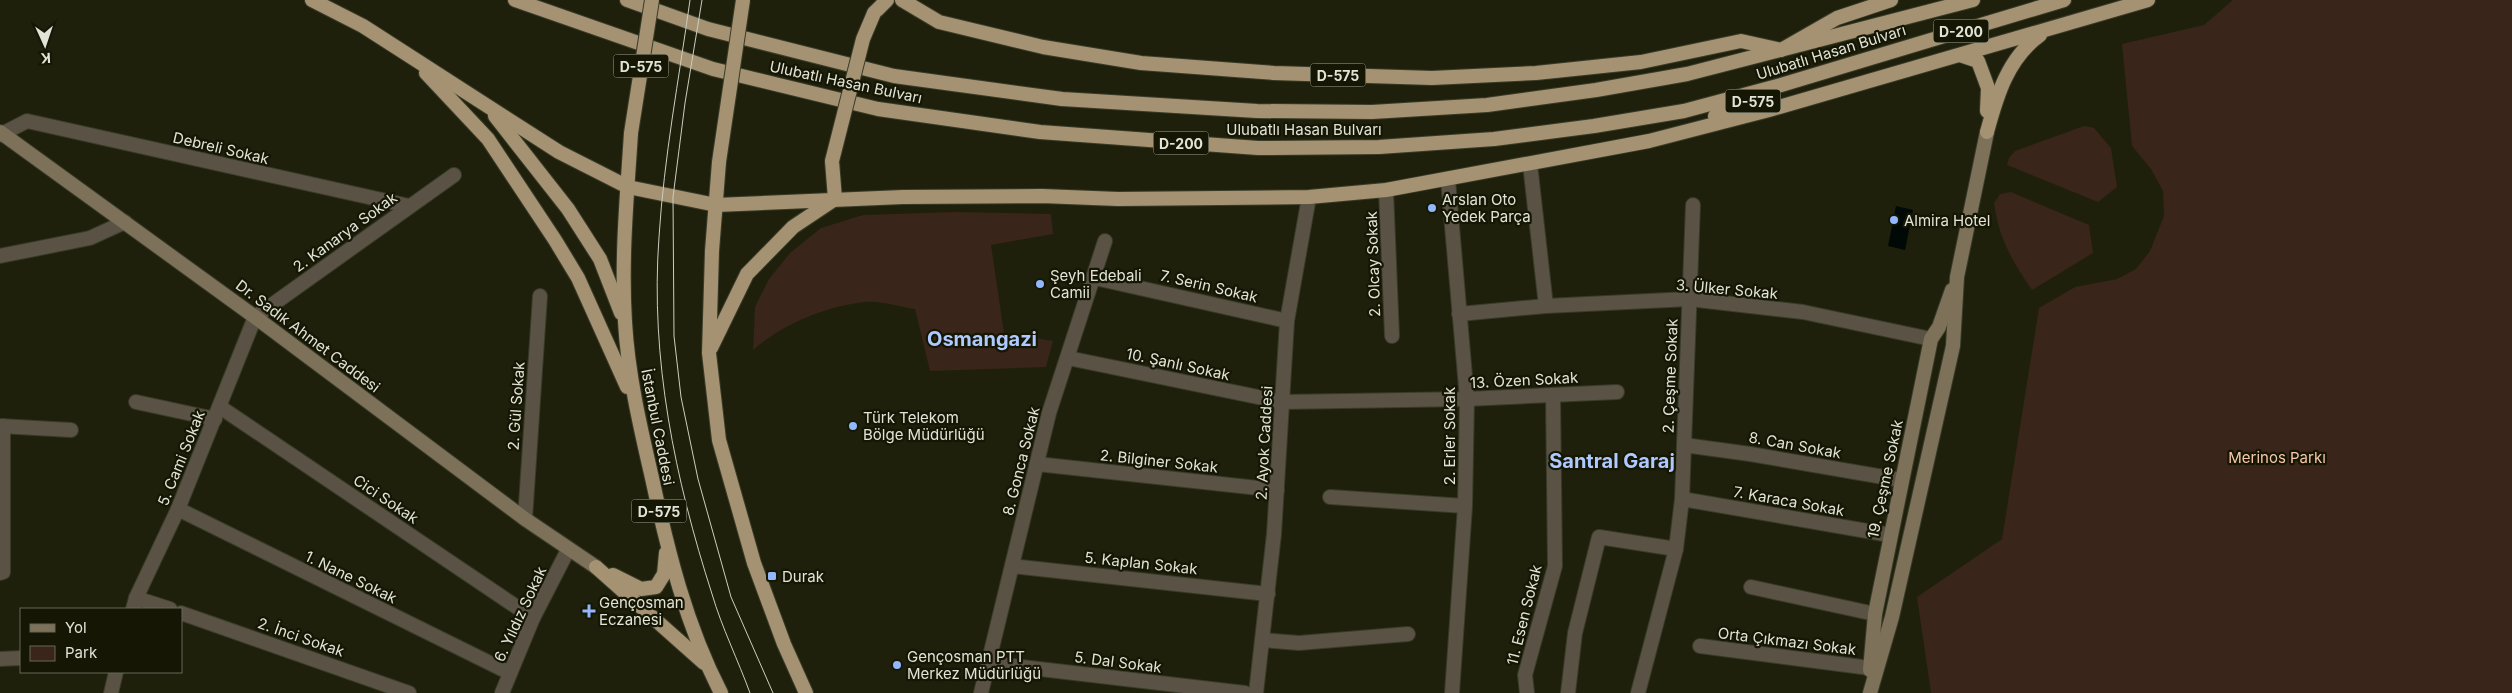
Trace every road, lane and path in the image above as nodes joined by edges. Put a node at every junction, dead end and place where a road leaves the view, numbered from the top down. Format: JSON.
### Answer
{"nodes":[{"id":1,"x":312,"y":0,"type":"edge"},
{"id":2,"x":514,"y":0,"type":"edge"},
{"id":3,"x":627,"y":0,"type":"edge"},
{"id":4,"x":652,"y":0,"type":"edge"},
{"id":5,"x":743,"y":0,"type":"edge"},
{"id":6,"x":887,"y":0,"type":"edge"},
{"id":7,"x":902,"y":0,"type":"edge"},
{"id":8,"x":1892,"y":0,"type":"edge"},
{"id":9,"x":1973,"y":0,"type":"edge"},
{"id":10,"x":2064,"y":0,"type":"edge"},
{"id":11,"x":2148,"y":0,"type":"edge"},
{"id":12,"x":2048,"y":28,"type":"junction"},
{"id":13,"x":1781,"y":50,"type":"junction"},
{"id":14,"x":1960,"y":55,"type":"junction"},
{"id":15,"x":411,"y":56,"type":"junction"},
{"id":16,"x":1857,"y":62,"type":"junction"},
{"id":17,"x":490,"y":109,"type":"junction"},
{"id":18,"x":1987,"y":132,"type":"junction"},
{"id":19,"x":1,"y":134,"type":"edge"},
{"id":20,"x":1649,"y":141,"type":"junction"},
{"id":21,"x":1530,"y":164,"type":"junction"},
{"id":22,"x":454,"y":176,"type":"dead end"},
{"id":23,"x":1448,"y":180,"type":"junction"},
{"id":24,"x":628,"y":187,"type":"junction"},
{"id":25,"x":1386,"y":190,"type":"junction"},
{"id":26,"x":1309,"y":197,"type":"junction"},
{"id":27,"x":835,"y":199,"type":"junction"},
{"id":28,"x":716,"y":205,"type":"junction"},
{"id":29,"x":1693,"y":205,"type":"dead end"},
{"id":30,"x":409,"y":206,"type":"junction"},
{"id":31,"x":125,"y":222,"type":"junction"},
{"id":32,"x":1106,"y":241,"type":"dead end"},
{"id":33,"x":0,"y":256,"type":"edge"},
{"id":34,"x":1957,"y":277,"type":"junction"},
{"id":35,"x":1095,"y":278,"type":"junction"},
{"id":36,"x":540,"y":296,"type":"dead end"},
{"id":37,"x":1689,"y":299,"type":"junction"},
{"id":38,"x":1546,"y":306,"type":"junction"},
{"id":39,"x":1459,"y":314,"type":"junction"},
{"id":40,"x":255,"y":317,"type":"junction"},
{"id":41,"x":1288,"y":320,"type":"junction"},
{"id":42,"x":625,"y":322,"type":"junction"},
{"id":43,"x":1392,"y":336,"type":"dead end"},
{"id":44,"x":1930,"y":339,"type":"junction"},
{"id":45,"x":709,"y":353,"type":"junction"},
{"id":46,"x":1068,"y":358,"type":"junction"},
{"id":47,"x":1616,"y":392,"type":"dead end"},
{"id":48,"x":1553,"y":395,"type":"junction"},
{"id":49,"x":1468,"y":399,"type":"junction"},
{"id":50,"x":136,"y":402,"type":"dead end"},
{"id":51,"x":1282,"y":402,"type":"junction"},
{"id":52,"x":636,"y":407,"type":"junction"},
{"id":53,"x":217,"y":413,"type":"junction"},
{"id":54,"x":2,"y":426,"type":"edge"},
{"id":55,"x":71,"y":430,"type":"dead end"},
{"id":56,"x":1684,"y":445,"type":"junction"},
{"id":57,"x":1037,"y":464,"type":"junction"},
{"id":58,"x":1901,"y":480,"type":"junction"},
{"id":59,"x":1277,"y":490,"type":"junction"},
{"id":60,"x":1330,"y":497,"type":"dead end"},
{"id":61,"x":2,"y":498,"type":"edge"},
{"id":62,"x":1682,"y":498,"type":"junction"},
{"id":63,"x":1465,"y":506,"type":"junction"},
{"id":64,"x":178,"y":509,"type":"junction"},
{"id":65,"x":525,"y":518,"type":"junction"},
{"id":66,"x":1890,"y":535,"type":"junction"},
{"id":67,"x":667,"y":547,"type":"junction"},
{"id":68,"x":1676,"y":549,"type":"junction"},
{"id":69,"x":568,"y":550,"type":"junction"},
{"id":70,"x":1012,"y":566,"type":"junction"},
{"id":71,"x":596,"y":567,"type":"junction"},
{"id":72,"x":0,"y":573,"type":"edge"},
{"id":73,"x":1751,"y":587,"type":"dead end"},
{"id":74,"x":1268,"y":594,"type":"junction"},
{"id":75,"x":134,"y":604,"type":"edge"},
{"id":76,"x":163,"y":608,"type":"edge"},
{"id":77,"x":182,"y":613,"type":"edge"},
{"id":78,"x":1875,"y":614,"type":"junction"},
{"id":79,"x":533,"y":618,"type":"junction"},
{"id":80,"x":1408,"y":634,"type":"dead end"},
{"id":81,"x":1262,"y":640,"type":"junction"},
{"id":82,"x":1700,"y":646,"type":"dead end"},
{"id":83,"x":20,"y":658,"type":"edge"},
{"id":84,"x":0,"y":659,"type":"edge"},
{"id":85,"x":988,"y":663,"type":"junction"},
{"id":86,"x":706,"y":664,"type":"junction"},
{"id":87,"x":1870,"y":668,"type":"junction"},
{"id":88,"x":116,"y":673,"type":"edge"},
{"id":89,"x":510,"y":673,"type":"junction"},
{"id":90,"x":111,"y":693,"type":"edge"},
{"id":91,"x":408,"y":693,"type":"edge"},
{"id":92,"x":502,"y":693,"type":"edge"},
{"id":93,"x":721,"y":693,"type":"edge"},
{"id":94,"x":806,"y":693,"type":"edge"},
{"id":95,"x":981,"y":693,"type":"edge"},
{"id":96,"x":1245,"y":693,"type":"edge"},
{"id":97,"x":1256,"y":693,"type":"edge"},
{"id":98,"x":1452,"y":693,"type":"edge"},
{"id":99,"x":1527,"y":693,"type":"edge"},
{"id":100,"x":1568,"y":693,"type":"edge"},
{"id":101,"x":1638,"y":693,"type":"edge"},
{"id":102,"x":1869,"y":693,"type":"edge"}],
"edges":[{"from":1,"to":15,"type":"highway"},
{"from":2,"to":16,"type":"highway","name":"Ulubatlı Hasan Bulvarı","number":"D-200"},
{"from":3,"to":13,"type":"highway","name":"Ulubatlı Hasan Bulvarı","number":"D-200"},
{"from":4,"to":24,"type":"highway","number":"D-575","bridge":true},
{"from":5,"to":28,"type":"highway","bridge":true},
{"from":6,"to":27,"type":"highway","bridge":true},
{"from":7,"to":13,"type":"highway","number":"D-575"},
{"from":8,"to":13,"type":"highway"},
{"from":9,"to":13,"type":"highway","name":"Ulubatlı Hasan Bulvarı","number":"D-200"},
{"from":10,"to":16,"type":"highway","name":"Ulubatlı Hasan Bulvarı","number":"D-200"},
{"from":11,"to":12,"type":"highway"},
{"from":12,"to":14,"type":"highway"},
{"from":12,"to":18,"type":"highway"},
{"from":14,"to":18,"type":"highway"},
{"from":14,"to":20,"type":"highway"},
{"from":15,"to":17,"type":"highway"},
{"from":15,"to":52,"type":"highway"},
{"from":16,"to":20,"type":"highway","number":"D-575"},
{"from":17,"to":24,"type":"highway"},
{"from":17,"to":42,"type":"highway"},
{"from":18,"to":34,"type":"main road","name":"19. Çeşme Sokak"},
{"from":19,"to":30,"type":"street","name":"Debreli Sokak"},
{"from":19,"to":31,"type":"main road","name":"Dr. Sadık Ahmet Caddesi"},
{"from":20,"to":21,"type":"highway","number":"D-575"},
{"from":21,"to":23,"type":"highway","number":"D-575"},
{"from":21,"to":38,"type":"street"},
{"from":22,"to":30,"type":"street","name":"2. Kanarya Sokak"},
{"from":23,"to":25,"type":"highway","number":"D-575"},
{"from":23,"to":39,"type":"street","name":"2. Erler Sokak"},
{"from":24,"to":28,"type":"highway"},
{"from":24,"to":42,"type":"highway","name":"İstanbul Caddesi"},
{"from":25,"to":26,"type":"highway","number":"D-575"},
{"from":25,"to":43,"type":"street","name":"2. Olcay Sokak"},
{"from":26,"to":27,"type":"highway","number":"D-575"},
{"from":26,"to":41,"type":"street","name":"2. Ayok Caddesi"},
{"from":27,"to":28,"type":"highway"},
{"from":27,"to":45,"type":"highway"},
{"from":28,"to":45,"type":"highway"},
{"from":29,"to":37,"type":"street","name":"2. Çeşme Sokak"},
{"from":30,"to":40,"type":"street","name":"2. Kanarya Sokak"},
{"from":31,"to":33,"type":"street"},
{"from":31,"to":40,"type":"main road","name":"Dr. Sadık Ahmet Caddesi"},
{"from":32,"to":35,"type":"street","name":"8. Gonca Sokak"},
{"from":34,"to":44,"type":"main road","name":"19. Çeşme Sokak"},
{"from":34,"to":102,"type":"main road","name":"19. Çeşme Sokak"},
{"from":35,"to":41,"type":"street","name":"7. Serin Sokak"},
{"from":35,"to":46,"type":"street","name":"8. Gonca Sokak"},
{"from":36,"to":65,"type":"street","name":"2. Gül Sokak"},
{"from":37,"to":38,"type":"street","name":"3. Ülker Sokak"},
{"from":37,"to":44,"type":"street","name":"3. Ülker Sokak"},
{"from":37,"to":56,"type":"street","name":"2. Çeşme Sokak"},
{"from":38,"to":39,"type":"street","name":"3. Ülker Sokak"},
{"from":39,"to":49,"type":"street","name":"2. Erler Sokak"},
{"from":40,"to":53,"type":"street","name":"5. Cami Sokak"},
{"from":40,"to":65,"type":"main road","name":"Dr. Sadık Ahmet Caddesi"},
{"from":41,"to":51,"type":"street","name":"2. Ayok Caddesi"},
{"from":42,"to":52,"type":"highway","name":"İstanbul Caddesi","number":"D-575"},
{"from":44,"to":58,"type":"main road","name":"19. Çeşme Sokak"},
{"from":45,"to":94,"type":"highway"},
{"from":46,"to":51,"type":"street","name":"10. Şanlı Sokak"},
{"from":46,"to":57,"type":"street","name":"8. Gonca Sokak"},
{"from":47,"to":48,"type":"street","name":"13. Özen Sokak"},
{"from":48,"to":49,"type":"street","name":"13. Özen Sokak"},
{"from":48,"to":99,"type":"street","name":"11. Esen Sokak"},
{"from":49,"to":51,"type":"street","name":"13. Özen Sokak"},
{"from":49,"to":63,"type":"street","name":"2. Erler Sokak"},
{"from":50,"to":53,"type":"street","name":"Cici Sokak"},
{"from":51,"to":59,"type":"street","name":"2. Ayok Caddesi"},
{"from":52,"to":67,"type":"highway","name":"İstanbul Caddesi","number":"D-575"},
{"from":53,"to":64,"type":"street","name":"5. Cami Sokak"},
{"from":53,"to":79,"type":"street","name":"Cici Sokak"},
{"from":54,"to":55,"type":"street"},
{"from":54,"to":61,"type":"street"},
{"from":56,"to":58,"type":"street","name":"8. Can Sokak"},
{"from":56,"to":62,"type":"street","name":"2. Çeşme Sokak"},
{"from":57,"to":59,"type":"street","name":"2. Bilginer Sokak"},
{"from":57,"to":70,"type":"street","name":"8. Gonca Sokak"},
{"from":58,"to":66,"type":"main road","name":"19. Çeşme Sokak"},
{"from":59,"to":74,"type":"street","name":"2. Ayok Caddesi"},
{"from":60,"to":63,"type":"street"},
{"from":61,"to":72,"type":"street"},
{"from":62,"to":66,"type":"street","name":"7. Karaca Sokak"},
{"from":62,"to":68,"type":"street","name":"2. Çeşme Sokak"},
{"from":63,"to":98,"type":"street","name":"2. Erler Sokak"},
{"from":64,"to":75,"type":"street","name":"5. Cami Sokak"},
{"from":64,"to":89,"type":"street","name":"1. Nane Sokak"},
{"from":65,"to":69,"type":"main road","name":"Dr. Sadık Ahmet Caddesi"},
{"from":66,"to":78,"type":"main road","name":"19. Çeşme Sokak"},
{"from":67,"to":71,"type":"highway"},
{"from":67,"to":86,"type":"highway","name":"İstanbul Caddesi","number":"D-575"},
{"from":68,"to":100,"type":"street"},
{"from":68,"to":101,"type":"street","name":"2. Çeşme Sokak"},
{"from":69,"to":71,"type":"main road","name":"Dr. Sadık Ahmet Caddesi"},
{"from":69,"to":79,"type":"street","name":"6. Yıldız Sokak"},
{"from":70,"to":74,"type":"street","name":"5. Kaplan Sokak"},
{"from":70,"to":85,"type":"street","name":"8. Gonca Sokak"},
{"from":71,"to":86,"type":"highway"},
{"from":73,"to":78,"type":"street"},
{"from":74,"to":81,"type":"street","name":"2. Ayok Caddesi"},
{"from":75,"to":76,"type":"street"},
{"from":77,"to":91,"type":"street","name":"2. İnci Sokak"},
{"from":78,"to":87,"type":"main road","name":"19. Çeşme Sokak"},
{"from":79,"to":89,"type":"street","name":"6. Yıldız Sokak"},
{"from":80,"to":81,"type":"street"},
{"from":81,"to":97,"type":"street","name":"2. Ayok Caddesi"},
{"from":82,"to":87,"type":"street","name":"Orta Çıkmazı Sokak"},
{"from":83,"to":84,"type":"street"},
{"from":85,"to":95,"type":"street","name":"8. Gonca Sokak"},
{"from":85,"to":96,"type":"street","name":"5. Dal Sokak"},
{"from":86,"to":93,"type":"highway","name":"İstanbul Caddesi","number":"D-575"},
{"from":87,"to":102,"type":"main road","name":"19. Çeşme Sokak"},
{"from":88,"to":90,"type":"street"},
{"from":89,"to":92,"type":"street","name":"6. Yıldız Sokak"}]}
